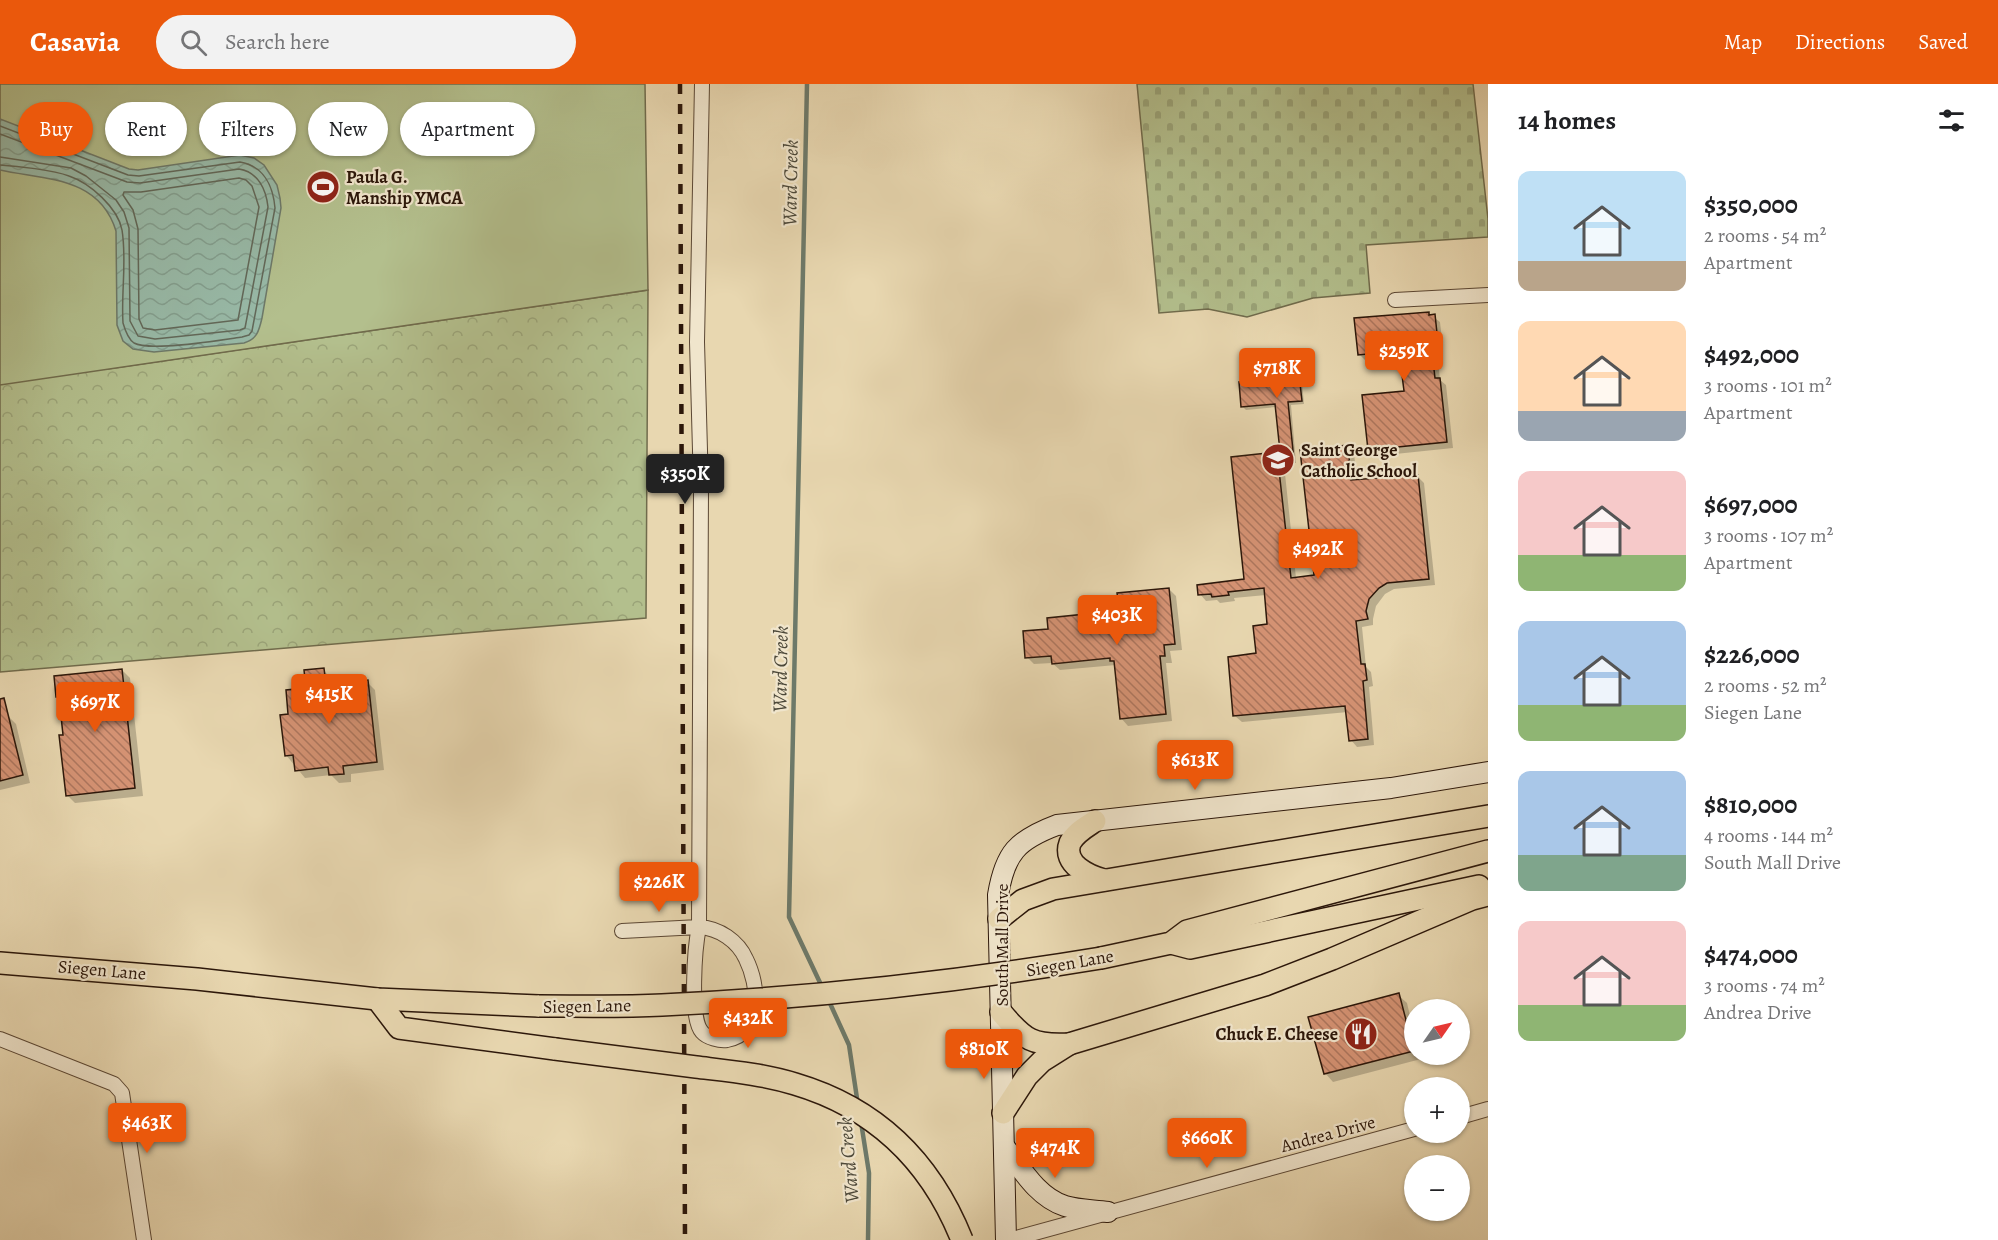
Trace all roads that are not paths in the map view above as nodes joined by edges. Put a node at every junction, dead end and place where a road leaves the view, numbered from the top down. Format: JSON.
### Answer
{"nodes":[{"id":1,"x":702,"y":84,"type":"edge"},
{"id":2,"x":1488,"y":295,"type":"edge"},
{"id":3,"x":1395,"y":300,"type":"dead end"},
{"id":4,"x":1488,"y":772,"type":"edge"},
{"id":5,"x":1488,"y":816,"type":"edge"},
{"id":6,"x":1095,"y":821,"type":"junction"},
{"id":7,"x":1488,"y":851,"type":"edge"},
{"id":8,"x":1104,"y":880,"type":"junction"},
{"id":9,"x":1488,"y":884,"type":"edge"},
{"id":10,"x":1488,"y":895,"type":"edge"},
{"id":11,"x":999,"y":919,"type":"junction"},
{"id":12,"x":699,"y":927,"type":"junction"},
{"id":13,"x":621,"y":931,"type":"dead end"},
{"id":14,"x":1171,"y":943,"type":"junction"},
{"id":15,"x":0,"y":963,"type":"edge"},
{"id":16,"x":377,"y":999,"type":"junction"},
{"id":17,"x":1002,"y":1012,"type":"junction"},
{"id":18,"x":0,"y":1039,"type":"edge"},
{"id":19,"x":1070,"y":1044,"type":"junction"},
{"id":20,"x":1488,"y":1110,"type":"edge"},
{"id":21,"x":1003,"y":1113,"type":"junction"},
{"id":22,"x":1470,"y":1114,"type":"edge"},
{"id":23,"x":1404,"y":1133,"type":"edge"},
{"id":24,"x":1004,"y":1146,"type":"junction"},
{"id":25,"x":1108,"y":1212,"type":"junction"},
{"id":26,"x":144,"y":1240,"type":"edge"},
{"id":27,"x":963,"y":1240,"type":"edge"},
{"id":28,"x":1007,"y":1240,"type":"edge"}],
"edges":[{"from":1,"to":12,"type":"street"},
{"from":2,"to":3,"type":"street"},
{"from":4,"to":6,"type":"street","name":"South Mall Drive"},
{"from":5,"to":8,"type":"main road"},
{"from":6,"to":8,"type":"main road"},
{"from":6,"to":11,"type":"street","name":"South Mall Drive"},
{"from":7,"to":14,"type":"main road","name":"Siegen Lane"},
{"from":8,"to":11,"type":"main road"},
{"from":9,"to":14,"type":"main road","name":"Siegen Lane"},
{"from":10,"to":19,"type":"main road"},
{"from":11,"to":17,"type":"street","name":"South Mall Drive"},
{"from":12,"to":12,"type":"street"},
{"from":12,"to":13,"type":"street"},
{"from":14,"to":16,"type":"main road","name":"Siegen Lane","bridge":true},
{"from":15,"to":16,"type":"main road","name":"Siegen Lane"},
{"from":16,"to":27,"type":"main road","bridge":true},
{"from":17,"to":19,"type":"main road"},
{"from":17,"to":21,"type":"street","name":"South Mall Drive"},
{"from":18,"to":26,"type":"street"},
{"from":19,"to":21,"type":"main road"},
{"from":20,"to":22,"type":"street"},
{"from":21,"to":24,"type":"street","name":"South Mall Drive"},
{"from":23,"to":25,"type":"street","name":"Andrea Drive"},
{"from":24,"to":25,"type":"street"},
{"from":24,"to":28,"type":"street","name":"South Mall Drive"},
{"from":25,"to":28,"type":"street","name":"Andrea Drive"}]}
